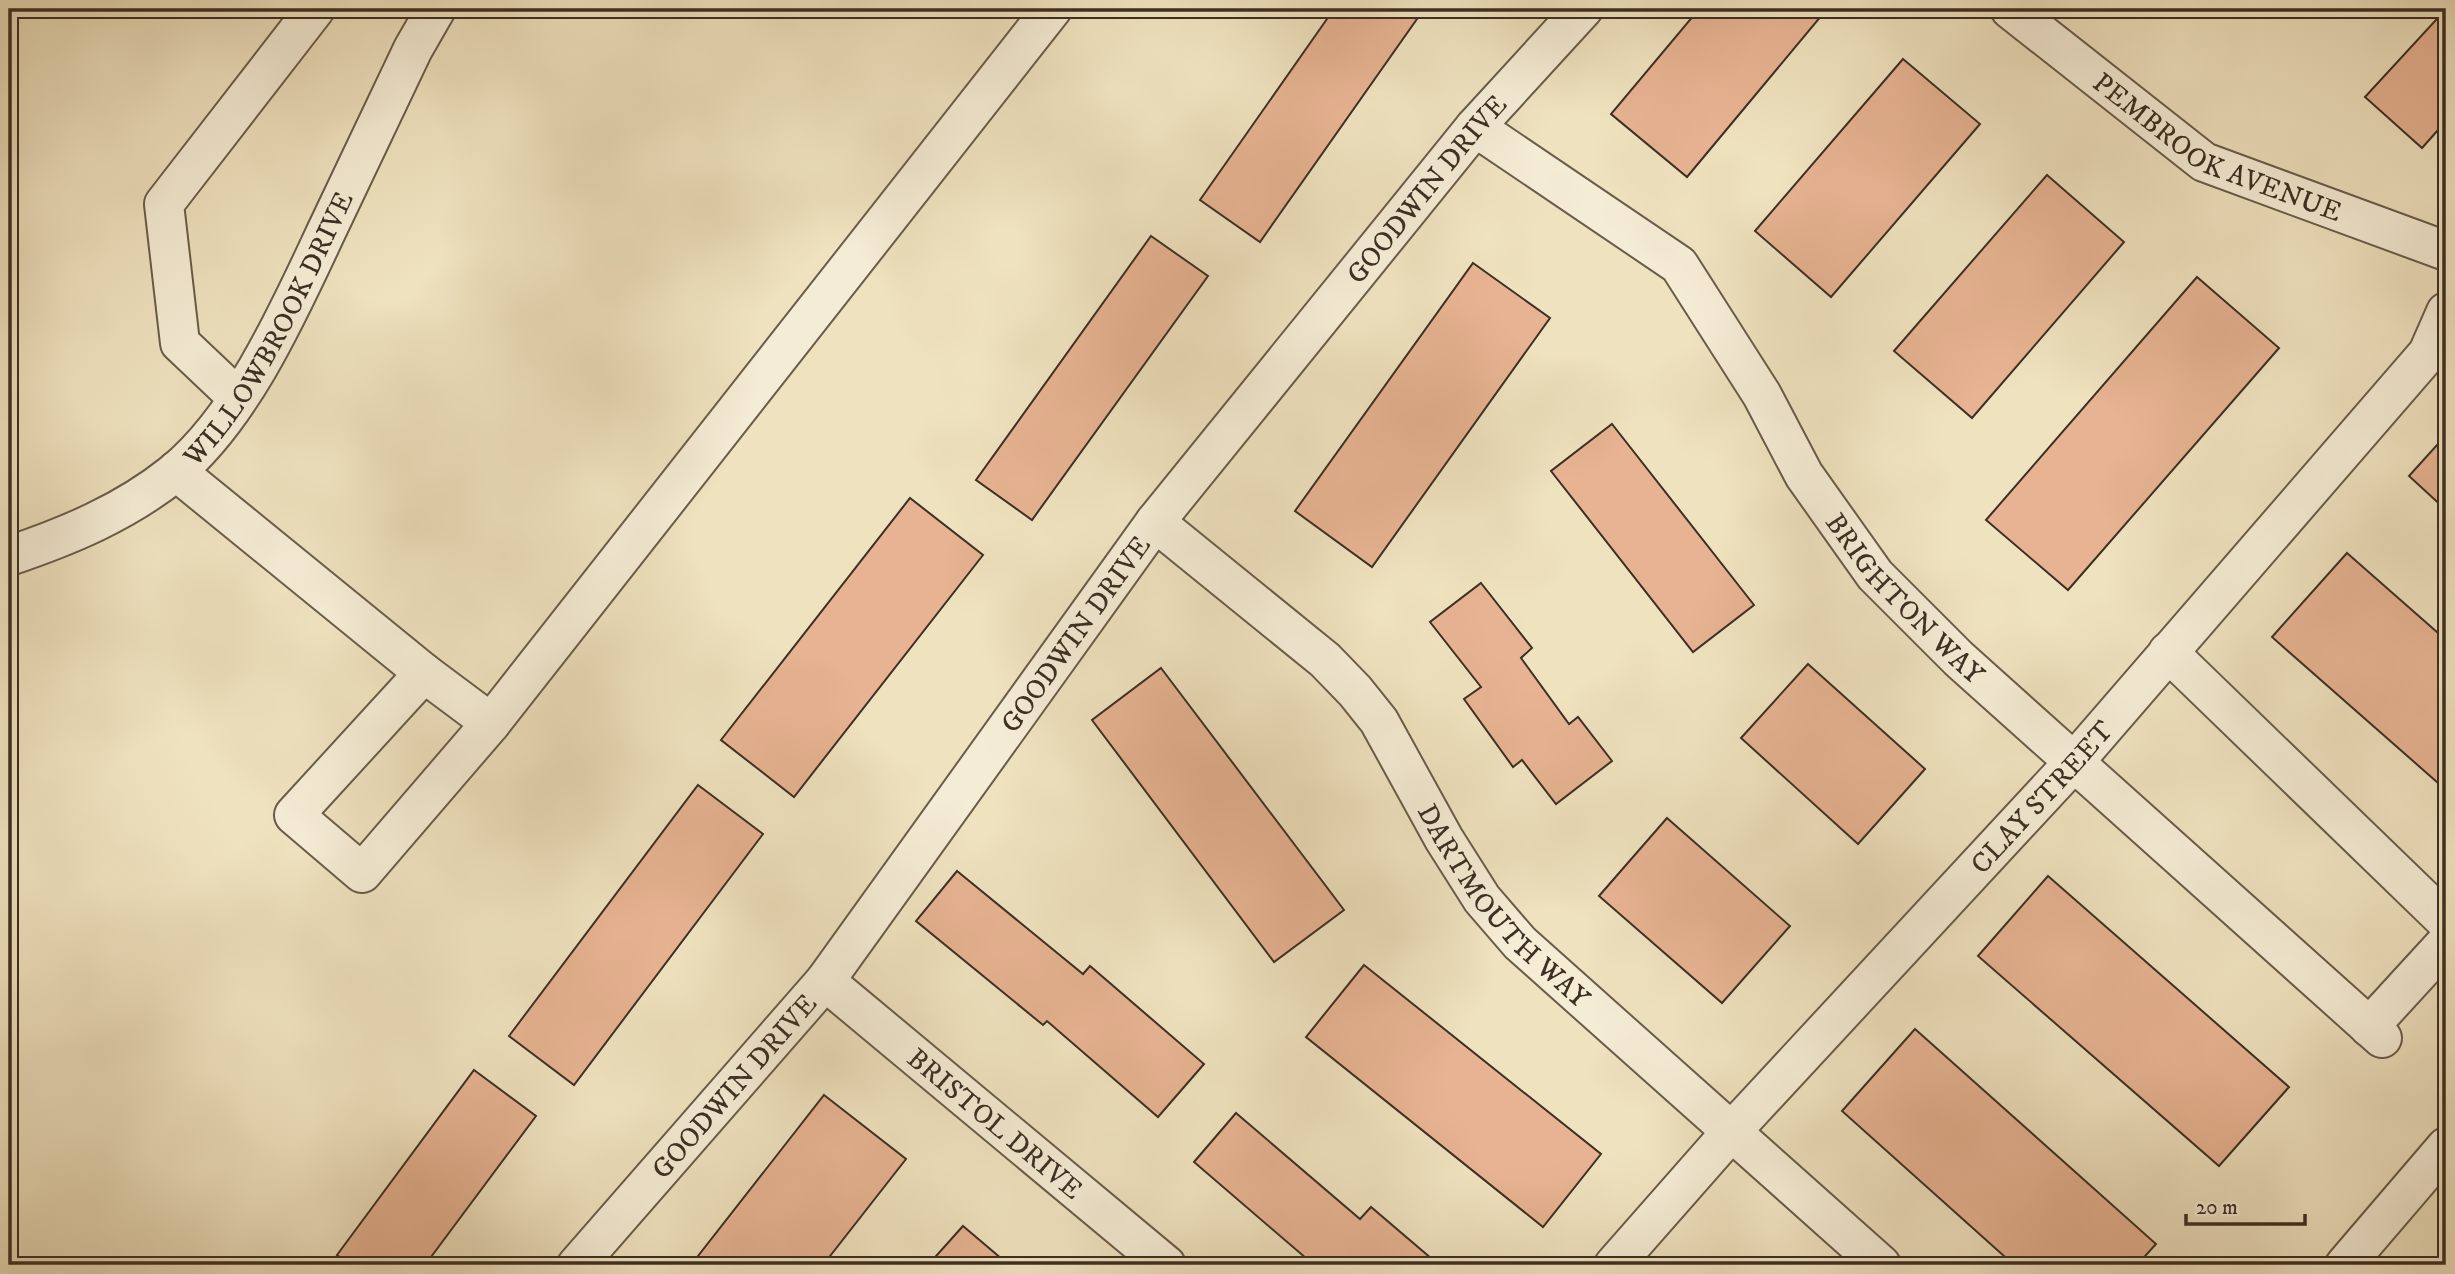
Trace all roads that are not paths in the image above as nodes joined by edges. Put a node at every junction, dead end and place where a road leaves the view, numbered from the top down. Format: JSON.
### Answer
{"nodes":[{"id":1,"x":315,"y":9,"type":"edge"},
{"id":2,"x":436,"y":9,"type":"edge"},
{"id":3,"x":1052,"y":9,"type":"edge"},
{"id":4,"x":1583,"y":9,"type":"edge"},
{"id":5,"x":2010,"y":9,"type":"edge"},
{"id":6,"x":1475,"y":127,"type":"junction"},
{"id":7,"x":2446,"y":251,"type":"edge"},
{"id":8,"x":2446,"y":312,"type":"edge"},
{"id":9,"x":237,"y":397,"type":"junction"},
{"id":10,"x":176,"y":471,"type":"junction"},
{"id":11,"x":1155,"y":522,"type":"junction"},
{"id":12,"x":9,"y":556,"type":"edge"},
{"id":13,"x":2168,"y":652,"type":"junction"},
{"id":14,"x":424,"y":673,"type":"junction"},
{"id":15,"x":491,"y":723,"type":"junction"},
{"id":16,"x":2074,"y":762,"type":"junction"},
{"id":17,"x":2446,"y":921,"type":"edge"},
{"id":18,"x":2446,"y":943,"type":"edge"},
{"id":19,"x":825,"y":981,"type":"junction"},
{"id":20,"x":1731,"y":1132,"type":"junction"},
{"id":21,"x":2446,"y":1147,"type":"edge"},
{"id":22,"x":577,"y":1265,"type":"edge"},
{"id":23,"x":1166,"y":1265,"type":"edge"},
{"id":24,"x":1614,"y":1265,"type":"edge"},
{"id":25,"x":1881,"y":1265,"type":"edge"},
{"id":26,"x":2345,"y":1265,"type":"edge"}],
"edges":[{"from":1,"to":9,"type":"street"},
{"from":2,"to":9,"type":"street","name":"WILLOWBROOK DRIVE"},
{"from":3,"to":15,"type":"street"},
{"from":4,"to":6,"type":"street","name":"GOODWIN DRIVE"},
{"from":5,"to":7,"type":"street","name":"PEMBROOK AVENUE"},
{"from":6,"to":11,"type":"street","name":"GOODWIN DRIVE"},
{"from":6,"to":16,"type":"street","name":"BRIGHTON WAY"},
{"from":8,"to":13,"type":"street","name":"CLAY STREET"},
{"from":9,"to":10,"type":"street","name":"WILLOWBROOK DRIVE"},
{"from":10,"to":12,"type":"street","name":"WILLOWBROOK DRIVE"},
{"from":10,"to":14,"type":"street"},
{"from":11,"to":19,"type":"street","name":"GOODWIN DRIVE"},
{"from":11,"to":20,"type":"street","name":"DARTMOUTH WAY"},
{"from":13,"to":16,"type":"street","name":"CLAY STREET"},
{"from":13,"to":17,"type":"street"},
{"from":14,"to":15,"type":"street"},
{"from":14,"to":15,"type":"street"},
{"from":16,"to":18,"type":"street","name":"BRIGHTON WAY"},
{"from":16,"to":20,"type":"street","name":"CLAY STREET"},
{"from":19,"to":22,"type":"street","name":"GOODWIN DRIVE"},
{"from":19,"to":23,"type":"street","name":"BRISTOL DRIVE"},
{"from":20,"to":24,"type":"street","name":"CLAY STREET"},
{"from":20,"to":25,"type":"street","name":"DARTMOUTH WAY"},
{"from":21,"to":26,"type":"street"}]}
